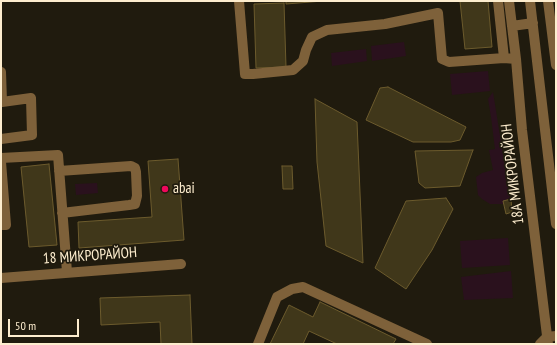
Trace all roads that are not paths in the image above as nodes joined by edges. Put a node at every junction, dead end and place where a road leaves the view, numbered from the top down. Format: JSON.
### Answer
{"nodes":[{"id":1,"x":239,"y":1,"type":"edge"},
{"id":2,"x":498,"y":1,"type":"edge"},
{"id":3,"x":509,"y":1,"type":"edge"},
{"id":4,"x":530,"y":1,"type":"edge"},
{"id":5,"x":548,"y":1,"type":"edge"},
{"id":6,"x":533,"y":23,"type":"junction"},
{"id":7,"x":512,"y":26,"type":"junction"},
{"id":8,"x":504,"y":58,"type":"junction"},
{"id":9,"x":516,"y":59,"type":"junction"},
{"id":10,"x":556,"y":65,"type":"edge"},
{"id":11,"x":1,"y":72,"type":"edge"},
{"id":12,"x":556,"y":127,"type":"edge"},
{"id":13,"x":546,"y":129,"type":"junction"},
{"id":14,"x":1,"y":138,"type":"edge"},
{"id":15,"x":1,"y":158,"type":"edge"},
{"id":16,"x":1,"y":162,"type":"edge"},
{"id":17,"x":59,"y":171,"type":"junction"},
{"id":18,"x":62,"y":213,"type":"junction"},
{"id":19,"x":556,"y":224,"type":"edge"},
{"id":20,"x":1,"y":225,"type":"edge"},
{"id":21,"x":181,"y":264,"type":"dead end"},
{"id":22,"x":67,"y":272,"type":"junction"},
{"id":23,"x":1,"y":278,"type":"edge"},
{"id":24,"x":548,"y":340,"type":"edge"},
{"id":25,"x":258,"y":344,"type":"edge"},
{"id":26,"x":427,"y":344,"type":"edge"}],
"edges":[{"from":1,"to":8,"type":"street"},
{"from":2,"to":8,"type":"street"},
{"from":3,"to":7,"type":"street","name":"18А МИКРОРАЙОН"},
{"from":4,"to":6,"type":"street"},
{"from":5,"to":10,"type":"street"},
{"from":6,"to":7,"type":"street"},
{"from":6,"to":13,"type":"street"},
{"from":7,"to":9,"type":"street","name":"18А МИКРОРАЙОН"},
{"from":8,"to":9,"type":"street"},
{"from":9,"to":24,"type":"street","name":"18А МИКРОРАЙОН"},
{"from":11,"to":14,"type":"street"},
{"from":12,"to":13,"type":"street"},
{"from":13,"to":19,"type":"street"},
{"from":15,"to":17,"type":"street"},
{"from":16,"to":20,"type":"street"},
{"from":17,"to":18,"type":"street"},
{"from":17,"to":18,"type":"street"},
{"from":18,"to":22,"type":"street"},
{"from":21,"to":22,"type":"street","name":"18 МИКРОРАЙОН"},
{"from":22,"to":23,"type":"street","name":"18 МИКРОРАЙОН"},
{"from":25,"to":26,"type":"street"}]}
